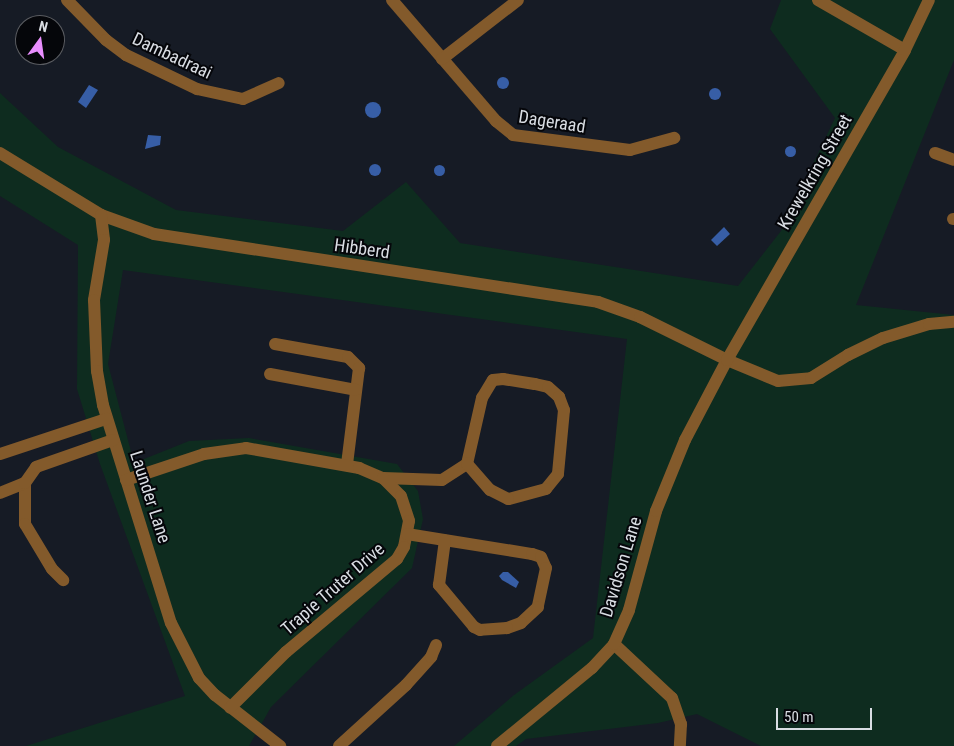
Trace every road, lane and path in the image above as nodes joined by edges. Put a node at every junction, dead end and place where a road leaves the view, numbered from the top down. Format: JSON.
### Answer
{"nodes":[{"id":1,"x":66,"y":0,"type":"edge"},
{"id":2,"x":392,"y":0,"type":"edge"},
{"id":3,"x":518,"y":0,"type":"edge"},
{"id":4,"x":818,"y":0,"type":"edge"},
{"id":5,"x":929,"y":0,"type":"edge"},
{"id":6,"x":905,"y":50,"type":"junction"},
{"id":7,"x":442,"y":59,"type":"junction"},
{"id":8,"x":278,"y":83,"type":"dead end"},
{"id":9,"x":674,"y":138,"type":"dead end"},
{"id":10,"x":0,"y":153,"type":"edge"},
{"id":11,"x":936,"y":153,"type":"dead end"},
{"id":12,"x":954,"y":160,"type":"edge"},
{"id":13,"x":102,"y":215,"type":"junction"},
{"id":14,"x":954,"y":322,"type":"edge"},
{"id":15,"x":275,"y":344,"type":"dead end"},
{"id":16,"x":727,"y":360,"type":"junction"},
{"id":17,"x":270,"y":374,"type":"dead end"},
{"id":18,"x":356,"y":390,"type":"junction"},
{"id":19,"x":106,"y":419,"type":"junction"},
{"id":20,"x":113,"y":440,"type":"junction"},
{"id":21,"x":0,"y":454,"type":"edge"},
{"id":22,"x":467,"y":464,"type":"junction"},
{"id":23,"x":347,"y":465,"type":"junction"},
{"id":24,"x":383,"y":478,"type":"junction"},
{"id":25,"x":126,"y":480,"type":"junction"},
{"id":26,"x":25,"y":483,"type":"junction"},
{"id":27,"x":0,"y":493,"type":"edge"},
{"id":28,"x":408,"y":534,"type":"junction"},
{"id":29,"x":445,"y":540,"type":"junction"},
{"id":30,"x":64,"y":580,"type":"dead end"},
{"id":31,"x":614,"y":644,"type":"junction"},
{"id":32,"x":436,"y":646,"type":"dead end"},
{"id":33,"x":230,"y":708,"type":"junction"},
{"id":34,"x":280,"y":746,"type":"edge"},
{"id":35,"x":339,"y":746,"type":"edge"},
{"id":36,"x":497,"y":746,"type":"edge"},
{"id":37,"x":680,"y":746,"type":"edge"}],
"edges":[{"from":1,"to":8,"type":"street","name":"Dambadraai"},
{"from":2,"to":7,"type":"street","name":"Dageraad"},
{"from":3,"to":7,"type":"street"},
{"from":4,"to":6,"type":"street"},
{"from":5,"to":6,"type":"street","name":"Krewelkring Street"},
{"from":6,"to":16,"type":"street","name":"Krewelkring Street"},
{"from":7,"to":9,"type":"street","name":"Dageraad"},
{"from":10,"to":13,"type":"street","name":"Hibberd"},
{"from":11,"to":12,"type":"street"},
{"from":13,"to":16,"type":"street","name":"Hibberd"},
{"from":13,"to":19,"type":"street","name":"Launder Lane"},
{"from":14,"to":16,"type":"street","name":"Hibberd"},
{"from":15,"to":18,"type":"street"},
{"from":16,"to":31,"type":"street","name":"Davidson Lane"},
{"from":17,"to":18,"type":"street"},
{"from":18,"to":23,"type":"street"},
{"from":19,"to":20,"type":"street","name":"Launder Lane"},
{"from":19,"to":21,"type":"street"},
{"from":20,"to":25,"type":"street","name":"Launder Lane"},
{"from":20,"to":26,"type":"street"},
{"from":22,"to":22,"type":"street"},
{"from":22,"to":24,"type":"street"},
{"from":23,"to":24,"type":"street"},
{"from":23,"to":25,"type":"street"},
{"from":24,"to":28,"type":"street"},
{"from":25,"to":33,"type":"street","name":"Launder Lane"},
{"from":26,"to":27,"type":"street"},
{"from":26,"to":30,"type":"street"},
{"from":28,"to":29,"type":"street"},
{"from":28,"to":33,"type":"street","name":"Trapie Truter Drive"},
{"from":29,"to":29,"type":"street"},
{"from":31,"to":36,"type":"street","name":"Davidson Lane"},
{"from":31,"to":37,"type":"street"},
{"from":32,"to":35,"type":"street"},
{"from":33,"to":34,"type":"street","name":"Launder Lane"}]}
